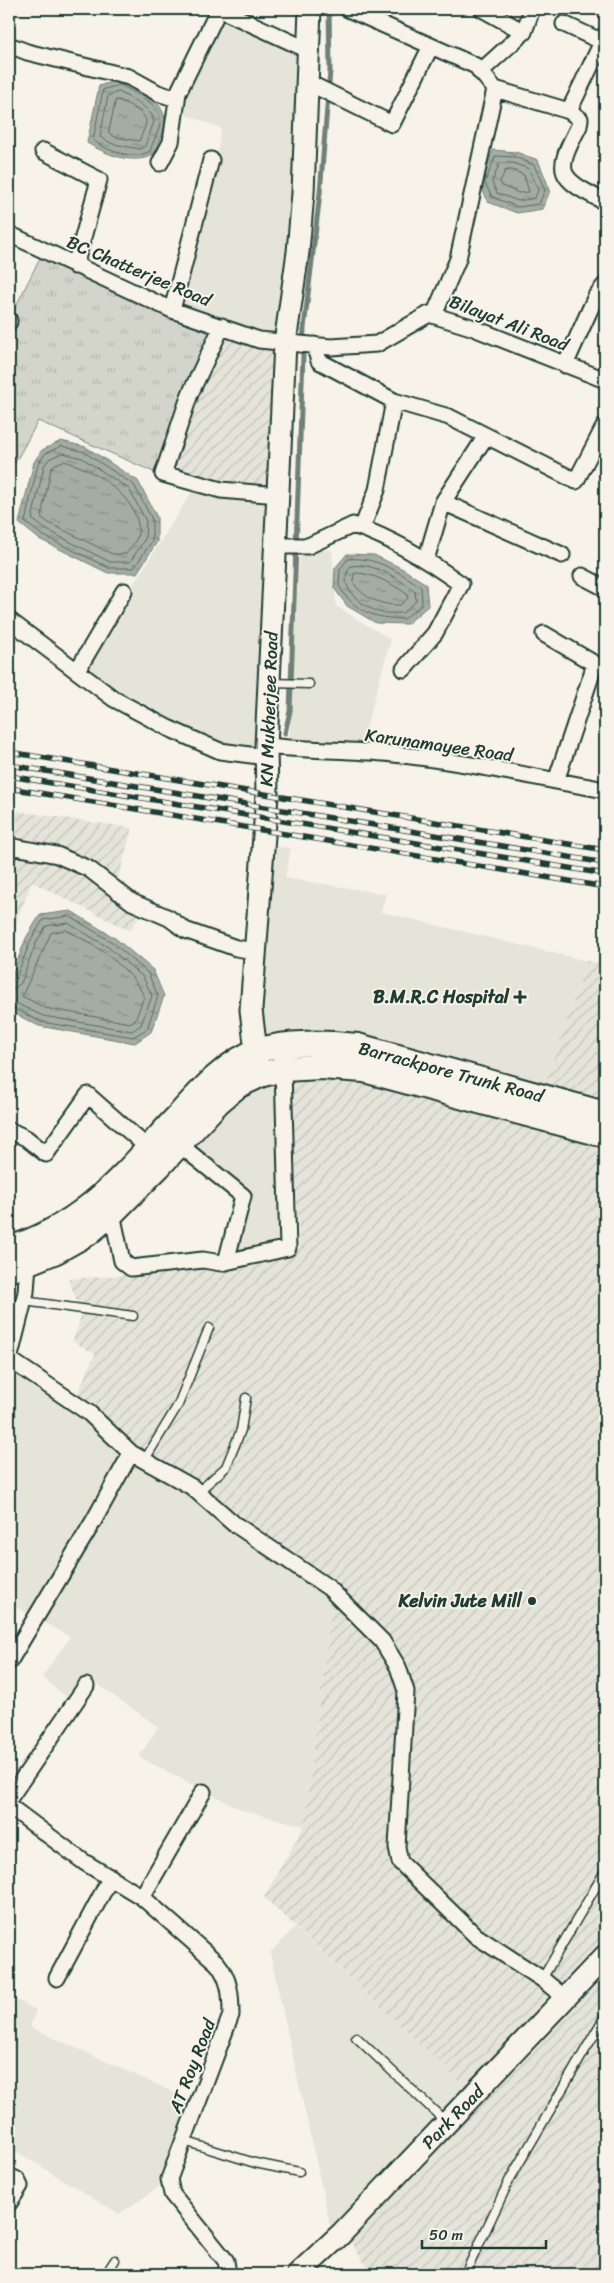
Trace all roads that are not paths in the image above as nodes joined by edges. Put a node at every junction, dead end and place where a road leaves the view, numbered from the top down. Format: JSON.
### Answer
{"nodes":[{"id":1,"x":219,"y":9,"type":"edge"},
{"id":2,"x":310,"y":9,"type":"edge"},
{"id":3,"x":348,"y":9,"type":"edge"},
{"id":4,"x":482,"y":9,"type":"edge"},
{"id":5,"x":532,"y":9,"type":"edge"},
{"id":6,"x":564,"y":24,"type":"dead end"},
{"id":7,"x":524,"y":32,"type":"junction"},
{"id":8,"x":605,"y":35,"type":"edge"},
{"id":9,"x":9,"y":45,"type":"edge"},
{"id":10,"x":431,"y":46,"type":"junction"},
{"id":11,"x":308,"y":50,"type":"junction"},
{"id":12,"x":480,"y":72,"type":"junction"},
{"id":13,"x":307,"y":82,"type":"junction"},
{"id":14,"x":495,"y":89,"type":"junction"},
{"id":15,"x":177,"y":99,"type":"junction"},
{"id":16,"x":569,"y":111,"type":"junction"},
{"id":17,"x":43,"y":152,"type":"dead end"},
{"id":18,"x":211,"y":160,"type":"dead end"},
{"id":19,"x":160,"y":163,"type":"dead end"},
{"id":20,"x":605,"y":202,"type":"edge"},
{"id":21,"x":9,"y":234,"type":"edge"},
{"id":22,"x":75,"y":266,"type":"junction"},
{"id":23,"x":605,"y":285,"type":"edge"},
{"id":24,"x":172,"y":310,"type":"junction"},
{"id":25,"x":434,"y":315,"type":"junction"},
{"id":26,"x":222,"y":326,"type":"junction"},
{"id":27,"x":285,"y":343,"type":"junction"},
{"id":28,"x":314,"y":345,"type":"junction"},
{"id":29,"x":565,"y":365,"type":"junction"},
{"id":30,"x":605,"y":380,"type":"edge"},
{"id":31,"x":394,"y":401,"type":"junction"},
{"id":32,"x":605,"y":424,"type":"edge"},
{"id":33,"x":486,"y":436,"type":"junction"},
{"id":34,"x":278,"y":495,"type":"junction"},
{"id":35,"x":443,"y":502,"type":"junction"},
{"id":36,"x":362,"y":528,"type":"junction"},
{"id":37,"x":276,"y":546,"type":"junction"},
{"id":38,"x":562,"y":555,"type":"dead end"},
{"id":39,"x":426,"y":560,"type":"junction"},
{"id":40,"x":582,"y":576,"type":"dead end"},
{"id":41,"x":605,"y":588,"type":"edge"},
{"id":42,"x":124,"y":591,"type":"dead end"},
{"id":43,"x":9,"y":620,"type":"edge"},
{"id":44,"x":544,"y":634,"type":"dead end"},
{"id":45,"x":404,"y":669,"type":"dead end"},
{"id":46,"x":76,"y":671,"type":"junction"},
{"id":47,"x":269,"y":683,"type":"junction"},
{"id":48,"x":309,"y":684,"type":"dead end"},
{"id":49,"x":266,"y":751,"type":"junction"},
{"id":50,"x":556,"y":781,"type":"junction"},
{"id":51,"x":605,"y":790,"type":"edge"},
{"id":52,"x":9,"y":851,"type":"edge"},
{"id":53,"x":254,"y":951,"type":"junction"},
{"id":54,"x":256,"y":1051,"type":"junction"},
{"id":55,"x":283,"y":1069,"type":"junction"},
{"id":56,"x":260,"y":1075,"type":"junction"},
{"id":57,"x":605,"y":1114,"type":"edge"},
{"id":58,"x":9,"y":1130,"type":"edge"},
{"id":59,"x":605,"y":1135,"type":"edge"},
{"id":60,"x":180,"y":1145,"type":"junction"},
{"id":61,"x":148,"y":1148,"type":"junction"},
{"id":62,"x":112,"y":1214,"type":"junction"},
{"id":63,"x":9,"y":1249,"type":"edge"},
{"id":64,"x":226,"y":1262,"type":"junction"},
{"id":65,"x":19,"y":1266,"type":"edge"},
{"id":66,"x":24,"y":1301,"type":"junction"},
{"id":67,"x":133,"y":1316,"type":"dead end"},
{"id":68,"x":209,"y":1328,"type":"dead end"},
{"id":69,"x":9,"y":1360,"type":"edge"},
{"id":70,"x":246,"y":1398,"type":"dead end"},
{"id":71,"x":137,"y":1457,"type":"junction"},
{"id":72,"x":198,"y":1492,"type":"junction"},
{"id":73,"x":9,"y":1662,"type":"edge"},
{"id":74,"x":86,"y":1686,"type":"dead end"},
{"id":75,"x":203,"y":1792,"type":"dead end"},
{"id":76,"x":10,"y":1809,"type":"edge"},
{"id":77,"x":605,"y":1871,"type":"edge"},
{"id":78,"x":111,"y":1877,"type":"junction"},
{"id":79,"x":142,"y":1897,"type":"junction"},
{"id":80,"x":605,"y":1956,"type":"edge"},
{"id":81,"x":56,"y":1978,"type":"dead end"},
{"id":82,"x":542,"y":1980,"type":"junction"},
{"id":83,"x":565,"y":1998,"type":"junction"},
{"id":84,"x":605,"y":2016,"type":"edge"},
{"id":85,"x":356,"y":2037,"type":"dead end"},
{"id":86,"x":447,"y":2123,"type":"junction"},
{"id":87,"x":184,"y":2141,"type":"junction"},
{"id":88,"x":298,"y":2172,"type":"dead end"},
{"id":89,"x":9,"y":2176,"type":"edge"},
{"id":90,"x":9,"y":2203,"type":"edge"},
{"id":91,"x":115,"y":2260,"type":"dead end"},
{"id":92,"x":106,"y":2274,"type":"edge"},
{"id":93,"x":228,"y":2274,"type":"edge"},
{"id":94,"x":298,"y":2274,"type":"edge"},
{"id":95,"x":465,"y":2274,"type":"edge"}],
"edges":[{"from":1,"to":11,"type":"street"},
{"from":1,"to":15,"type":"street"},
{"from":2,"to":11,"type":"street","name":"KN Mukherjee Road"},
{"from":3,"to":10,"type":"street"},
{"from":4,"to":7,"type":"street"},
{"from":5,"to":7,"type":"street"},
{"from":6,"to":8,"type":"street"},
{"from":7,"to":12,"type":"street"},
{"from":8,"to":16,"type":"street"},
{"from":9,"to":15,"type":"street"},
{"from":10,"to":12,"type":"street"},
{"from":10,"to":13,"type":"street"},
{"from":11,"to":13,"type":"street","name":"KN Mukherjee Road"},
{"from":12,"to":14,"type":"street"},
{"from":13,"to":27,"type":"street","name":"KN Mukherjee Road"},
{"from":14,"to":16,"type":"street"},
{"from":14,"to":25,"type":"street"},
{"from":15,"to":19,"type":"street"},
{"from":16,"to":20,"type":"street"},
{"from":17,"to":22,"type":"street"},
{"from":18,"to":24,"type":"street"},
{"from":21,"to":22,"type":"street","name":"BC Chatterjee Road"},
{"from":22,"to":24,"type":"street","name":"BC Chatterjee Road"},
{"from":23,"to":29,"type":"street"},
{"from":24,"to":26,"type":"street","name":"BC Chatterjee Road"},
{"from":25,"to":28,"type":"street","name":"Bilayat Ali Road"},
{"from":25,"to":29,"type":"street","name":"Bilayat Ali Road"},
{"from":26,"to":27,"type":"street","name":"BC Chatterjee Road"},
{"from":26,"to":34,"type":"street"},
{"from":27,"to":28,"type":"street","name":"Bilayat Ali Road"},
{"from":27,"to":34,"type":"street","name":"KN Mukherjee Road"},
{"from":28,"to":31,"type":"street"},
{"from":29,"to":30,"type":"street","name":"Bilayat Ali Road"},
{"from":31,"to":33,"type":"street"},
{"from":31,"to":36,"type":"street"},
{"from":32,"to":33,"type":"street"},
{"from":33,"to":35,"type":"street"},
{"from":34,"to":37,"type":"street","name":"KN Mukherjee Road"},
{"from":35,"to":38,"type":"street"},
{"from":35,"to":39,"type":"street"},
{"from":36,"to":37,"type":"street"},
{"from":36,"to":39,"type":"street"},
{"from":37,"to":47,"type":"street","name":"KN Mukherjee Road"},
{"from":39,"to":45,"type":"street"},
{"from":40,"to":41,"type":"street"},
{"from":42,"to":46,"type":"street"},
{"from":43,"to":46,"type":"street","name":"Karunamayee Road"},
{"from":44,"to":50,"type":"street"},
{"from":46,"to":49,"type":"street","name":"Karunamayee Road"},
{"from":47,"to":48,"type":"lane"},
{"from":47,"to":49,"type":"street","name":"KN Mukherjee Road"},
{"from":49,"to":50,"type":"street","name":"Karunamayee Road"},
{"from":49,"to":53,"type":"street","name":"KN Mukherjee Road"},
{"from":50,"to":51,"type":"street","name":"Karunamayee Road"},
{"from":52,"to":53,"type":"street"},
{"from":53,"to":54,"type":"street","name":"KN Mukherjee Road"},
{"from":54,"to":56,"type":"street","name":"KN Mukherjee Road"},
{"from":54,"to":57,"type":"main road","name":"Barrackpore Trunk Road"},
{"from":54,"to":61,"type":"main road","name":"Barrackpore Trunk Road"},
{"from":55,"to":56,"type":"main road","name":"Barrackpore Trunk Road"},
{"from":55,"to":59,"type":"main road","name":"Barrackpore Trunk Road"},
{"from":55,"to":64,"type":"street"},
{"from":56,"to":60,"type":"main road","name":"Barrackpore Trunk Road"},
{"from":58,"to":61,"type":"street"},
{"from":60,"to":62,"type":"main road","name":"Barrackpore Trunk Road"},
{"from":60,"to":64,"type":"street"},
{"from":61,"to":63,"type":"main road","name":"Barrackpore Trunk Road"},
{"from":62,"to":64,"type":"street"},
{"from":62,"to":65,"type":"main road","name":"Barrackpore Trunk Road"},
{"from":65,"to":66,"type":"street"},
{"from":66,"to":67,"type":"lane"},
{"from":66,"to":69,"type":"street"},
{"from":68,"to":71,"type":"lane"},
{"from":69,"to":71,"type":"street"},
{"from":70,"to":72,"type":"lane"},
{"from":71,"to":72,"type":"street"},
{"from":71,"to":73,"type":"street"},
{"from":72,"to":82,"type":"street"},
{"from":74,"to":76,"type":"street"},
{"from":75,"to":79,"type":"street"},
{"from":76,"to":78,"type":"street","name":"AT Roy Road"},
{"from":77,"to":82,"type":"lane"},
{"from":78,"to":79,"type":"street","name":"AT Roy Road"},
{"from":78,"to":81,"type":"street"},
{"from":79,"to":87,"type":"street","name":"AT Roy Road"},
{"from":80,"to":83,"type":"street","name":"Park Road"},
{"from":82,"to":83,"type":"street"},
{"from":83,"to":86,"type":"street","name":"Park Road"},
{"from":84,"to":95,"type":"lane"},
{"from":85,"to":86,"type":"lane"},
{"from":86,"to":94,"type":"street","name":"Park Road"},
{"from":87,"to":88,"type":"lane"},
{"from":87,"to":93,"type":"street","name":"AT Roy Road"},
{"from":89,"to":90,"type":"street"},
{"from":91,"to":92,"type":"lane"}]}
